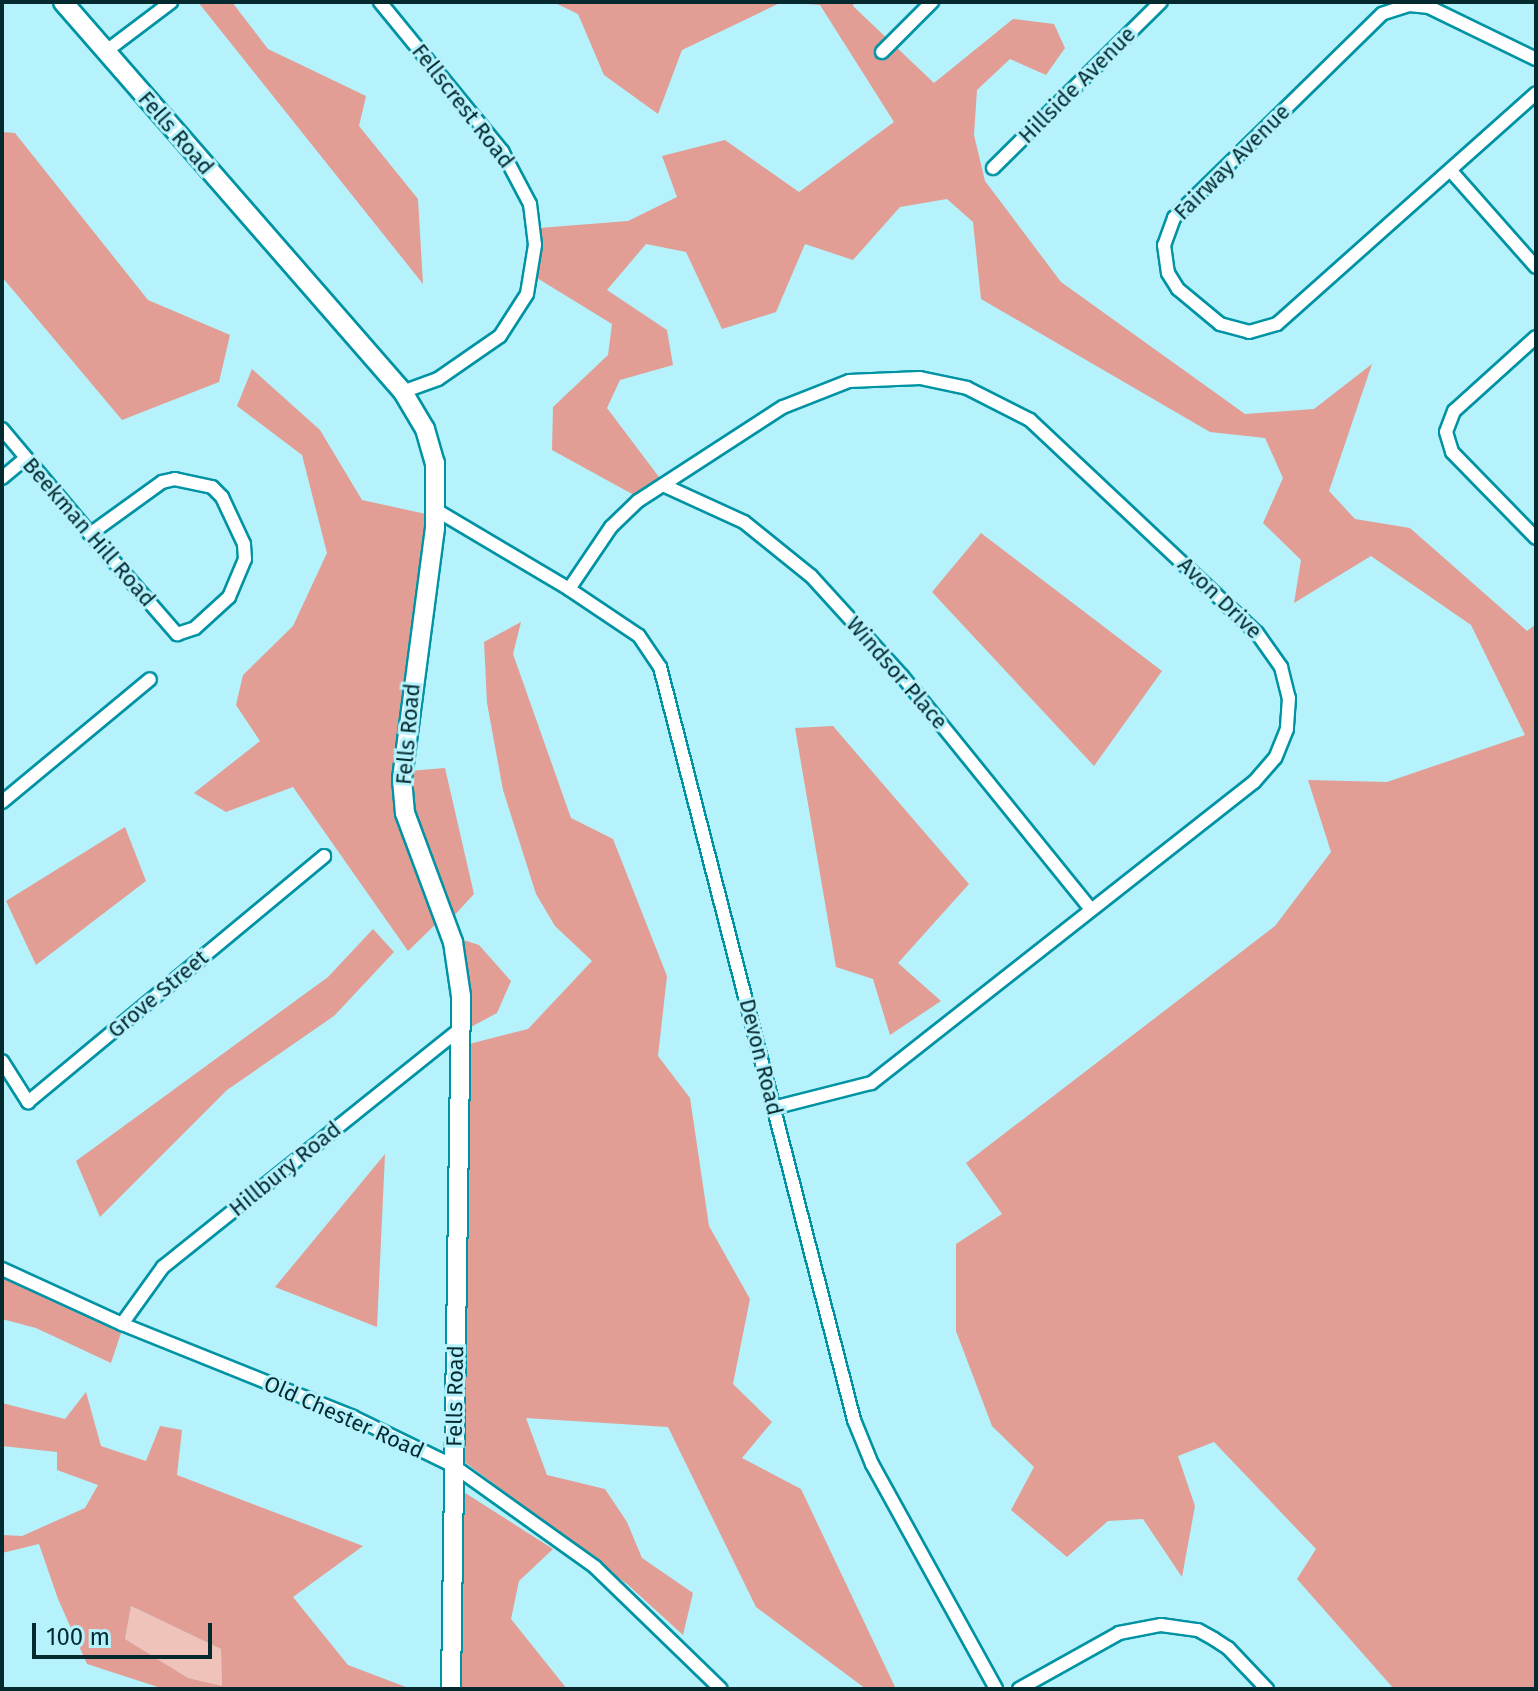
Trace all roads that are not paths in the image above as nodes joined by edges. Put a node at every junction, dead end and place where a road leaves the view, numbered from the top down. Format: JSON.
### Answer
{"nodes":[{"id":1,"x":63,"y":2,"type":"edge"},
{"id":2,"x":171,"y":2,"type":"edge"},
{"id":3,"x":380,"y":2,"type":"edge"},
{"id":4,"x":932,"y":2,"type":"edge"},
{"id":5,"x":1161,"y":2,"type":"edge"},
{"id":6,"x":105,"y":52,"type":"junction"},
{"id":7,"x":882,"y":52,"type":"dead end"},
{"id":8,"x":1536,"y":59,"type":"edge"},
{"id":9,"x":1536,"y":93,"type":"edge"},
{"id":10,"x":993,"y":168,"type":"dead end"},
{"id":11,"x":1451,"y":171,"type":"junction"},
{"id":12,"x":1536,"y":267,"type":"edge"},
{"id":13,"x":1536,"y":337,"type":"edge"},
{"id":14,"x":403,"y":392,"type":"junction"},
{"id":15,"x":2,"y":429,"type":"edge"},
{"id":16,"x":26,"y":458,"type":"junction"},
{"id":17,"x":2,"y":478,"type":"edge"},
{"id":18,"x":663,"y":485,"type":"junction"},
{"id":19,"x":436,"y":510,"type":"junction"},
{"id":20,"x":90,"y":534,"type":"junction"},
{"id":21,"x":1536,"y":538,"type":"edge"},
{"id":22,"x":569,"y":589,"type":"junction"},
{"id":23,"x":150,"y":679,"type":"dead end"},
{"id":24,"x":2,"y":802,"type":"edge"},
{"id":25,"x":324,"y":856,"type":"dead end"},
{"id":26,"x":1091,"y":909,"type":"junction"},
{"id":27,"x":463,"y":1027,"type":"junction"},
{"id":28,"x":2,"y":1061,"type":"edge"},
{"id":29,"x":773,"y":1108,"type":"junction"},
{"id":30,"x":2,"y":1269,"type":"edge"},
{"id":31,"x":122,"y":1324,"type":"junction"},
{"id":32,"x":454,"y":1466,"type":"junction"},
{"id":33,"x":451,"y":1689,"type":"edge"},
{"id":34,"x":721,"y":1689,"type":"edge"},
{"id":35,"x":996,"y":1689,"type":"edge"},
{"id":36,"x":1019,"y":1689,"type":"edge"},
{"id":37,"x":1267,"y":1689,"type":"edge"}],
"edges":[{"from":1,"to":6,"type":"street","name":"Fells Road"},
{"from":2,"to":6,"type":"street"},
{"from":3,"to":14,"type":"street","name":"Fellscrest Road"},
{"from":4,"to":7,"type":"street"},
{"from":5,"to":10,"type":"street","name":"Hillside Avenue"},
{"from":6,"to":14,"type":"street","name":"Fells Road"},
{"from":8,"to":11,"type":"street","name":"Fairway Avenue"},
{"from":9,"to":11,"type":"street","name":"Fairway Avenue"},
{"from":11,"to":12,"type":"street"},
{"from":13,"to":21,"type":"street"},
{"from":14,"to":19,"type":"street","name":"Fells Road"},
{"from":15,"to":16,"type":"street","name":"Beekman Hill Road"},
{"from":16,"to":17,"type":"street"},
{"from":16,"to":20,"type":"street","name":"Beekman Hill Road"},
{"from":18,"to":22,"type":"street","name":"Avon Drive"},
{"from":18,"to":26,"type":"street","name":"Windsor Place"},
{"from":18,"to":26,"type":"street","name":"Avon Drive"},
{"from":19,"to":22,"type":"street","name":"Devon Road"},
{"from":19,"to":27,"type":"street","name":"Fells Road"},
{"from":20,"to":20,"type":"street","name":"Beekman Hill Road"},
{"from":22,"to":29,"type":"street","name":"Devon Road"},
{"from":23,"to":24,"type":"street"},
{"from":25,"to":28,"type":"street","name":"Grove Street"},
{"from":26,"to":29,"type":"street","name":"Avon Drive"},
{"from":27,"to":31,"type":"street","name":"Hillbury Road"},
{"from":27,"to":32,"type":"street","name":"Fells Road"},
{"from":29,"to":35,"type":"street","name":"Devon Road"},
{"from":30,"to":31,"type":"street","name":"Old Chester Road"},
{"from":31,"to":32,"type":"street","name":"Old Chester Road"},
{"from":32,"to":33,"type":"street","name":"Fells Road"},
{"from":32,"to":34,"type":"street","name":"Old Chester Road"},
{"from":36,"to":37,"type":"street"}]}
